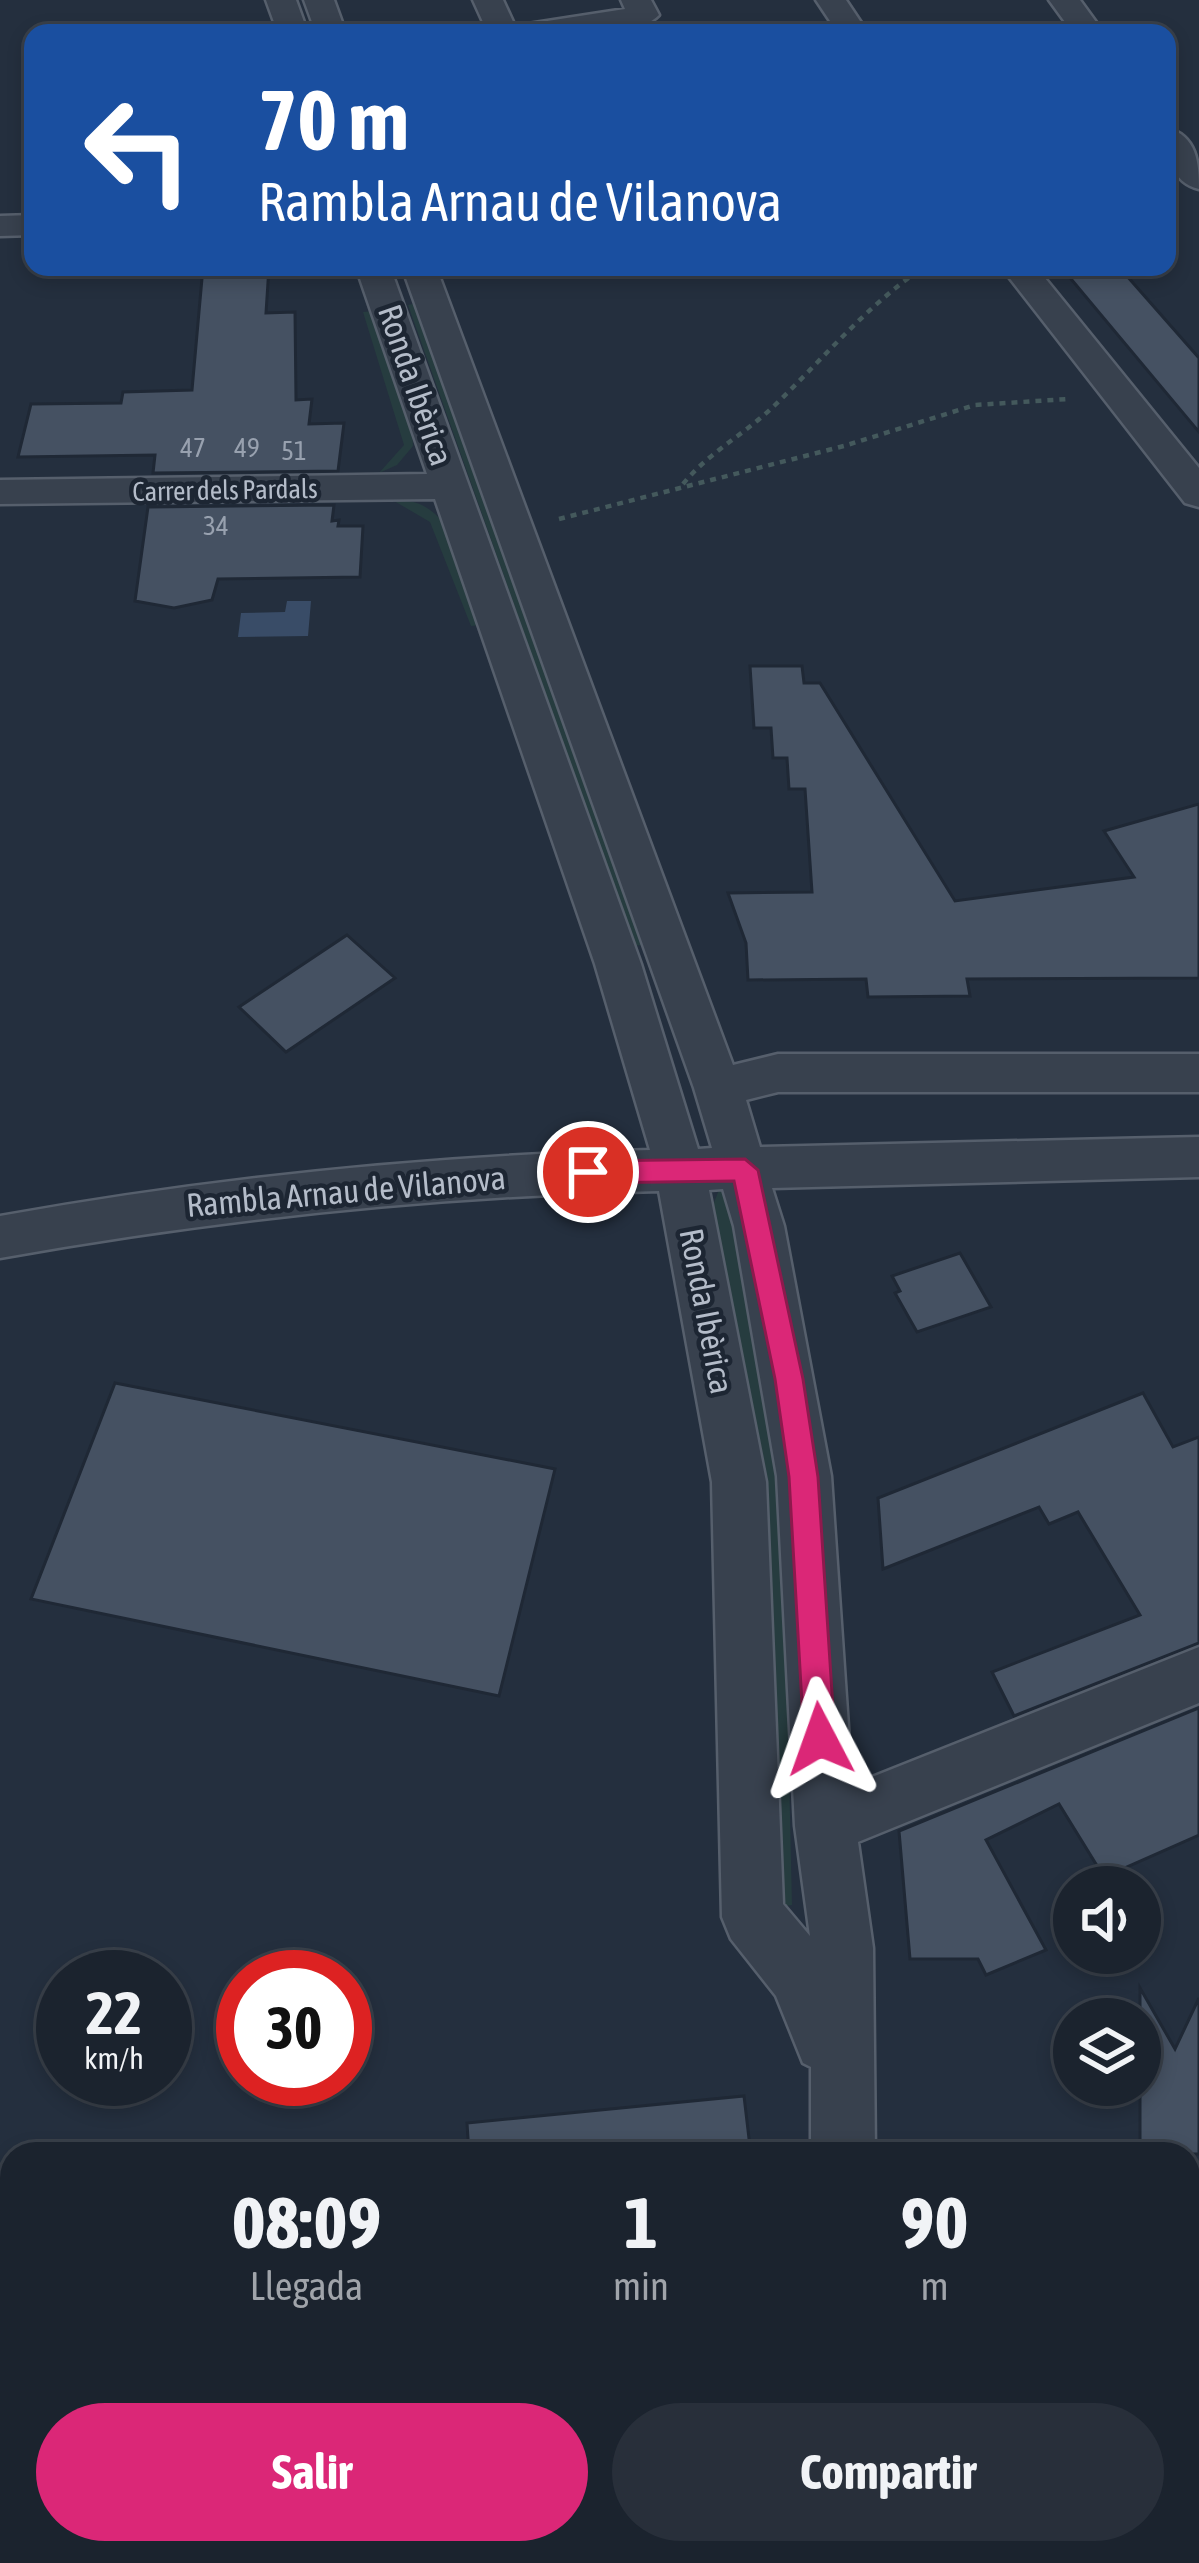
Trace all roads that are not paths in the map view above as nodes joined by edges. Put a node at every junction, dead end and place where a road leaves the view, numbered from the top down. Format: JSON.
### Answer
{"nodes":[{"id":1,"x":636,"y":0,"type":"edge"},
{"id":2,"x":1064,"y":0,"type":"edge"},
{"id":3,"x":584,"y":24,"type":"edge"},
{"id":4,"x":1082,"y":24,"type":"edge"},
{"id":5,"x":376,"y":276,"type":"edge"},
{"id":6,"x":422,"y":276,"type":"edge"},
{"id":7,"x":1025,"y":276,"type":"edge"},
{"id":8,"x":450,"y":486,"type":"junction"},
{"id":9,"x":0,"y":492,"type":"edge"},
{"id":10,"x":1199,"y":494,"type":"edge"},
{"id":11,"x":1199,"y":1073,"type":"edge"},
{"id":12,"x":718,"y":1088,"type":"junction"},
{"id":13,"x":1199,"y":1157,"type":"edge"},
{"id":14,"x":680,"y":1169,"type":"junction"},
{"id":15,"x":745,"y":1170,"type":"junction"},
{"id":16,"x":0,"y":1237,"type":"edge"},
{"id":17,"x":1199,"y":1675,"type":"edge"},
{"id":18,"x":825,"y":1826,"type":"junction"},
{"id":19,"x":842,"y":2124,"type":"edge"}],
"edges":[{"from":1,"to":3,"type":"street"},
{"from":2,"to":4,"type":"street"},
{"from":5,"to":8,"type":"street","name":"Ronda Ibèrica"},
{"from":6,"to":12,"type":"street","name":"Ronda Ibèrica"},
{"from":7,"to":10,"type":"street"},
{"from":8,"to":9,"type":"street","name":"Carrer dels Pardals"},
{"from":8,"to":14,"type":"street","name":"Ronda Ibèrica"},
{"from":11,"to":12,"type":"street"},
{"from":12,"to":15,"type":"street","name":"Ronda Ibèrica"},
{"from":13,"to":15,"type":"street","name":"Rambla Arnau de Vilanova"},
{"from":14,"to":15,"type":"street","name":"Rambla Arnau de Vilanova"},
{"from":14,"to":16,"type":"street","name":"Rambla Arnau de Vilanova"},
{"from":14,"to":19,"type":"street","name":"Ronda Ibèrica"},
{"from":15,"to":18,"type":"street","name":"Ronda Ibèrica"},
{"from":17,"to":18,"type":"street"},
{"from":18,"to":19,"type":"street","name":"Ronda Ibèrica"}]}
